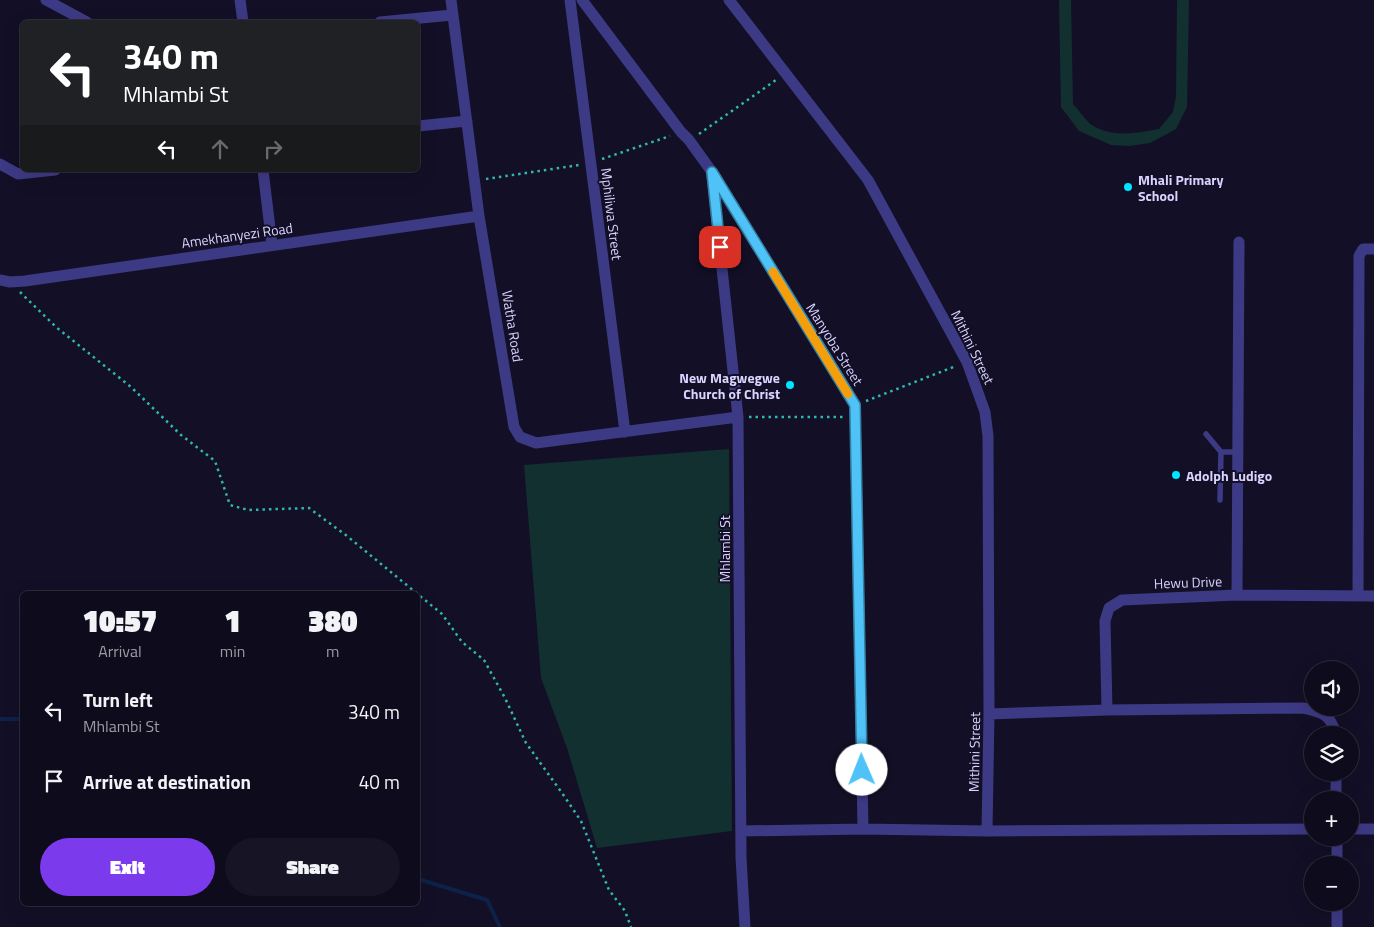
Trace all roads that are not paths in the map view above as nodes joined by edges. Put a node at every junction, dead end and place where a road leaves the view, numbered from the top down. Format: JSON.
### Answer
{"nodes":[{"id":1,"x":46,"y":0,"type":"edge"},
{"id":2,"x":240,"y":0,"type":"edge"},
{"id":3,"x":450,"y":0,"type":"edge"},
{"id":4,"x":570,"y":0,"type":"edge"},
{"id":5,"x":582,"y":0,"type":"edge"},
{"id":6,"x":729,"y":0,"type":"edge"},
{"id":7,"x":452,"y":15,"type":"junction"},
{"id":8,"x":83,"y":20,"type":"edge"},
{"id":9,"x":243,"y":20,"type":"edge"},
{"id":10,"x":401,"y":20,"type":"edge"},
{"id":11,"x":467,"y":121,"type":"junction"},
{"id":12,"x":420,"y":126,"type":"edge"},
{"id":13,"x":0,"y":164,"type":"edge"},
{"id":14,"x":36,"y":172,"type":"edge"},
{"id":15,"x":263,"y":172,"type":"edge"},
{"id":16,"x":712,"y":172,"type":"junction"},
{"id":17,"x":479,"y":216,"type":"junction"},
{"id":18,"x":1239,"y":242,"type":"dead end"},
{"id":19,"x":272,"y":245,"type":"junction"},
{"id":20,"x":1374,"y":249,"type":"edge"},
{"id":21,"x":5,"y":281,"type":"edge"},
{"id":22,"x":738,"y":417,"type":"junction"},
{"id":23,"x":626,"y":432,"type":"junction"},
{"id":24,"x":1206,"y":434,"type":"dead end"},
{"id":25,"x":1221,"y":452,"type":"junction"},
{"id":26,"x":1238,"y":452,"type":"junction"},
{"id":27,"x":1220,"y":500,"type":"dead end"},
{"id":28,"x":1237,"y":595,"type":"junction"},
{"id":29,"x":1358,"y":596,"type":"junction"},
{"id":30,"x":1374,"y":596,"type":"edge"},
{"id":31,"x":1107,"y":710,"type":"junction"},
{"id":32,"x":989,"y":714,"type":"junction"},
{"id":33,"x":1333,"y":726,"type":"edge"},
{"id":34,"x":863,"y":829,"type":"junction"},
{"id":35,"x":1304,"y":829,"type":"edge"},
{"id":36,"x":1359,"y":829,"type":"edge"},
{"id":37,"x":1374,"y":829,"type":"edge"},
{"id":38,"x":740,"y":831,"type":"junction"},
{"id":39,"x":987,"y":831,"type":"junction"},
{"id":40,"x":1337,"y":911,"type":"edge"},
{"id":41,"x":745,"y":927,"type":"edge"},
{"id":42,"x":1337,"y":927,"type":"edge"}],
"edges":[{"from":1,"to":8,"type":"street"},
{"from":2,"to":9,"type":"street"},
{"from":3,"to":7,"type":"street","name":"Watha Road"},
{"from":4,"to":23,"type":"street","name":"Mphiliwa Street"},
{"from":5,"to":16,"type":"street","name":"Manyoba Street"},
{"from":6,"to":32,"type":"street","name":"Mithini Street"},
{"from":7,"to":10,"type":"street"},
{"from":7,"to":11,"type":"street","name":"Watha Road"},
{"from":11,"to":12,"type":"street"},
{"from":11,"to":17,"type":"street","name":"Watha Road"},
{"from":13,"to":14,"type":"street"},
{"from":15,"to":19,"type":"street"},
{"from":16,"to":22,"type":"street","name":"Mhlambi St"},
{"from":16,"to":34,"type":"street","name":"Manyoba Street"},
{"from":17,"to":19,"type":"street","name":"Amekhanyezi Road"},
{"from":17,"to":23,"type":"street","name":"Watha Road"},
{"from":18,"to":26,"type":"street"},
{"from":19,"to":21,"type":"street","name":"Amekhanyezi Road"},
{"from":20,"to":29,"type":"street"},
{"from":22,"to":23,"type":"street","name":"Watha Road"},
{"from":22,"to":38,"type":"street","name":"Mhlambi St"},
{"from":24,"to":25,"type":"lane"},
{"from":25,"to":26,"type":"lane"},
{"from":25,"to":27,"type":"lane"},
{"from":26,"to":28,"type":"street"},
{"from":28,"to":29,"type":"street","name":"Hewu Drive"},
{"from":28,"to":31,"type":"street","name":"Hewu Drive"},
{"from":29,"to":30,"type":"street","name":"Hewu Drive"},
{"from":31,"to":32,"type":"street"},
{"from":31,"to":33,"type":"street"},
{"from":32,"to":39,"type":"street","name":"Mithini Street"},
{"from":34,"to":38,"type":"street"},
{"from":34,"to":39,"type":"street"},
{"from":35,"to":39,"type":"street"},
{"from":36,"to":37,"type":"street"},
{"from":38,"to":41,"type":"street","name":"Mhlambi St"},
{"from":40,"to":42,"type":"street"}]}
